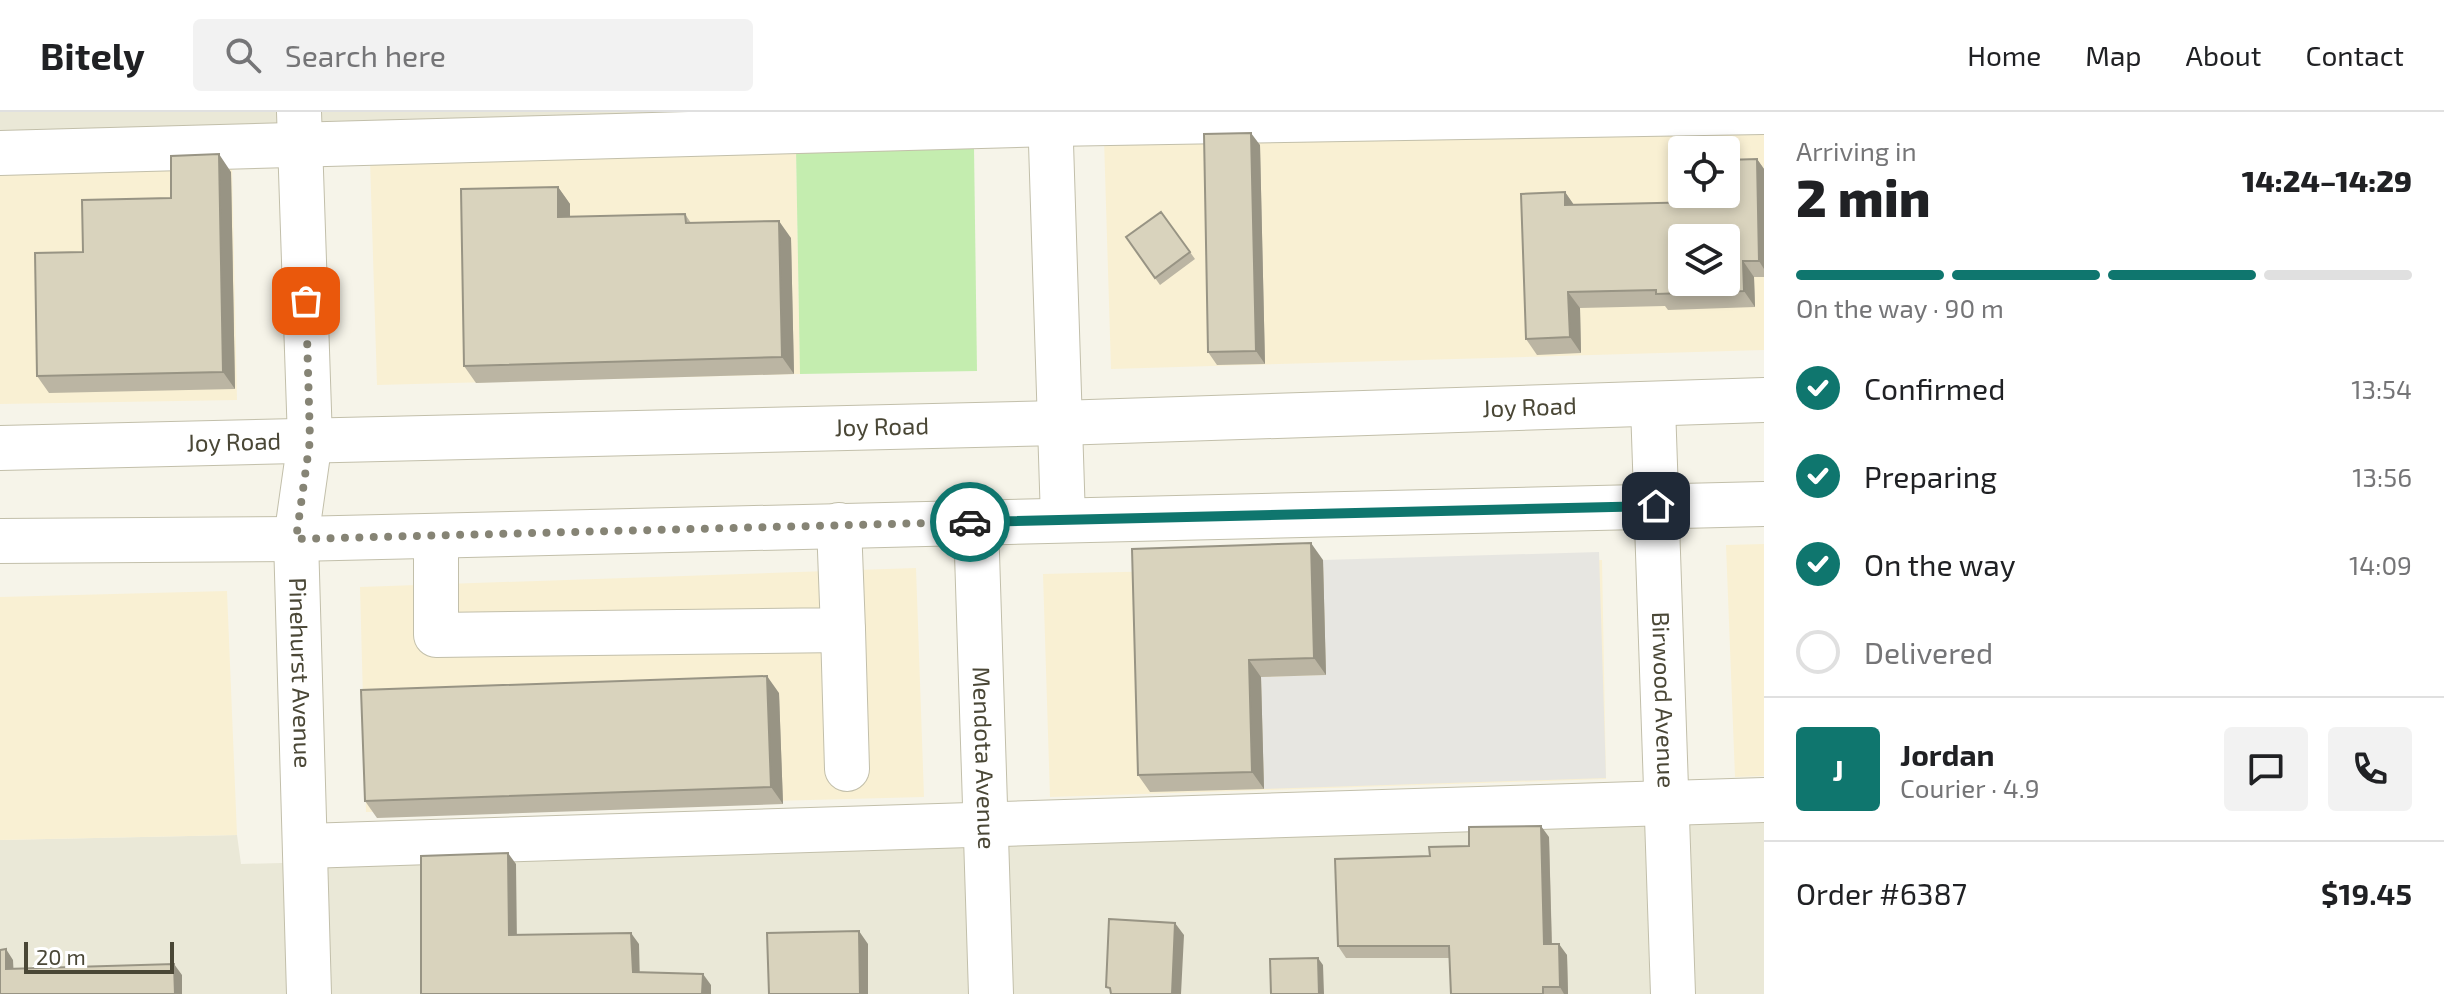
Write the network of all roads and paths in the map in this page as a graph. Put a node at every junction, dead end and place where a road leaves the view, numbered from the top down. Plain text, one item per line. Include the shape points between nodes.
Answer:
1 (1764, 112) edge
2 (1051, 118) edge
3 (300, 128) edge
4 (0, 153) edge
5 (1764, 400) edge
6 (1653, 406) junction
7 (1059, 423) junction
8 (310, 440) junction
9 (0, 448) edge
10 (1764, 504) edge
11 (1656, 506) junction
12 (1063, 519) junction
13 (976, 522) junction
14 (839, 525) junction
15 (436, 536) junction
16 (296, 539) junction
17 (0, 541) edge
18 (843, 630) junction
19 (847, 769) dead end
20 (1764, 800) edge
21 (1666, 802) junction
22 (985, 824) junction
23 (305, 846) junction
24 (309, 994) edge
25 (991, 994) edge
26 (1673, 994) edge

1 - 2 street
2 - 3 street
2 - 7 street
3 - 4 street
3 - 8 street, Pinehurst Avenue
5 - 6 street, Joy Road
6 - 7 street, Joy Road
6 - 11 street, Birwood Avenue
7 - 8 street, Joy Road
7 - 12 street
8 - 9 street, Joy Road
8 - 16 street, Pinehurst Avenue
10 - 11 street
11 - 12 street
11 - 21 street, Birwood Avenue
12 - 13 street
13 - 14 street
13 - 22 street, Mendota Avenue
14 - 15 street
14 - 18 street
15 - 16 street
15 - 18 street via 436,635
16 - 17 street
16 - 23 street, Pinehurst Avenue
18 - 19 street
20 - 21 street
21 - 22 street
21 - 26 street, Birwood Avenue
22 - 23 street
22 - 25 street, Mendota Avenue
23 - 24 street, Pinehurst Avenue

